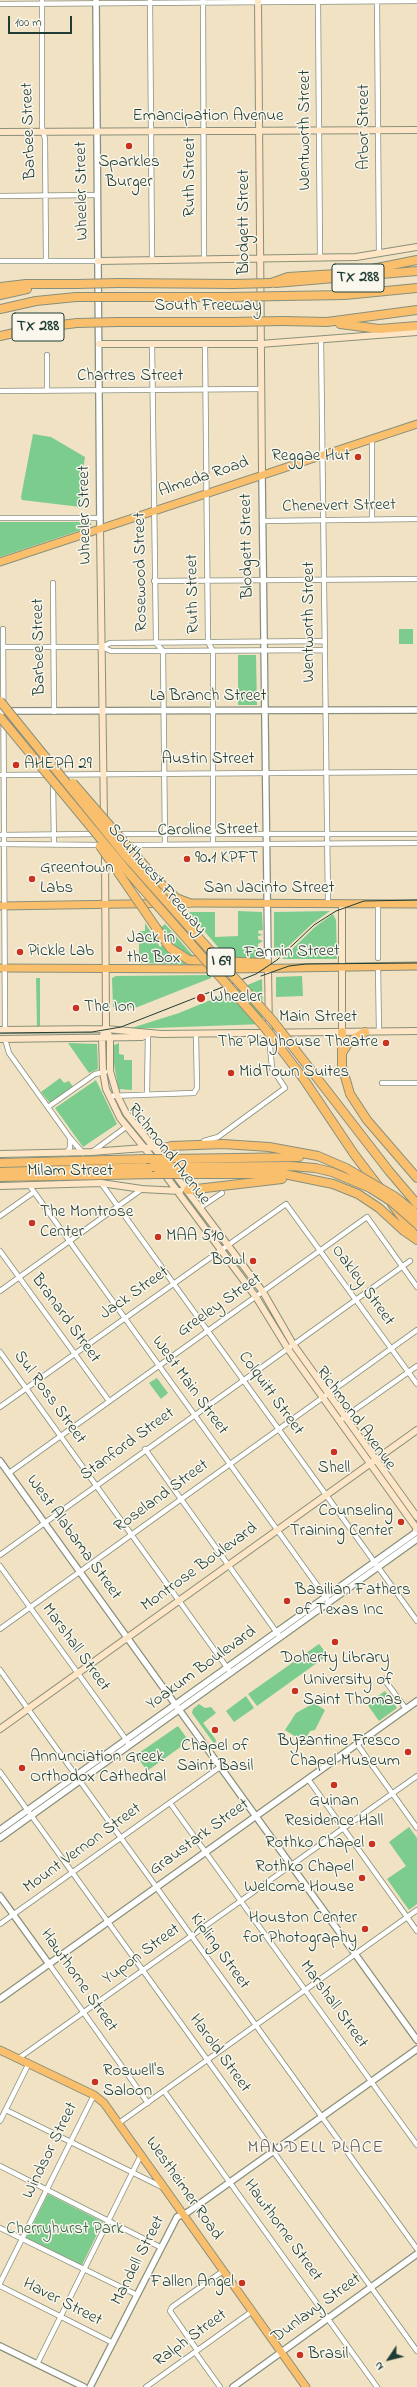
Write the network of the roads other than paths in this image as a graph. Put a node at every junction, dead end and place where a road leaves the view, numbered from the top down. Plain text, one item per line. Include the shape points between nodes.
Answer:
1 (150, 1) edge
2 (203, 1) edge
3 (258, 1) edge
4 (365, 1) edge
5 (417, 1) edge
6 (42, 2) edge
7 (96, 2) edge
8 (318, 2) junction
9 (378, 2) junction
10 (0, 4) edge
11 (320, 130) junction
12 (378, 130) junction
13 (417, 130) edge
14 (258, 131) junction
15 (0, 132) edge
16 (42, 132) junction
17 (96, 132) junction
18 (151, 132) junction
19 (204, 132) junction
20 (0, 196) edge
21 (45, 196) junction
22 (97, 196) junction
23 (417, 247) edge
24 (379, 253) junction
25 (204, 258) junction
26 (258, 258) junction
27 (320, 258) junction
28 (152, 259) junction
29 (417, 260) edge
30 (0, 261) edge
31 (46, 261) junction
32 (98, 261) junction
33 (417, 272) edge
34 (288, 280) junction
35 (64, 284) junction
36 (0, 287) edge
37 (417, 288) edge
38 (0, 295) edge
39 (0, 309) edge
40 (417, 310) edge
41 (327, 322) junction
42 (417, 326) edge
43 (417, 332) edge
44 (0, 336) edge
45 (321, 340) junction
46 (99, 344) junction
47 (152, 344) junction
48 (205, 344) junction
49 (260, 344) junction
50 (47, 355) dead end
51 (153, 389) junction
52 (205, 389) junction
53 (260, 389) junction
54 (0, 390) edge
55 (47, 390) junction
56 (99, 390) junction
57 (417, 424) edge
58 (372, 438) junction
59 (323, 455) junction
60 (262, 474) junction
61 (207, 494) junction
62 (154, 511) junction
63 (0, 518) edge
64 (100, 518) junction
65 (417, 519) edge
66 (324, 520) junction
67 (372, 520) junction
68 (262, 521) junction
69 (100, 529) junction
70 (0, 562) edge
71 (263, 580) junction
72 (324, 580) junction
73 (417, 580) edge
74 (154, 581) junction
75 (207, 581) junction
76 (53, 583) dead end
77 (3, 629) dead end
78 (324, 641) junction
79 (208, 642) junction
80 (264, 642) junction
81 (156, 643) junction
82 (53, 647) junction
83 (102, 647) junction
84 (3, 648) junction
85 (264, 650) junction
86 (324, 650) junction
87 (163, 651) junction
88 (212, 651) junction
89 (0, 701) edge
90 (212, 710) junction
91 (325, 710) junction
92 (417, 710) edge
93 (103, 711) junction
94 (164, 711) junction
95 (264, 711) junction
96 (54, 712) junction
97 (1, 713) edge
98 (20, 724) junction
99 (417, 772) edge
100 (103, 773) junction
101 (164, 773) junction
102 (264, 773) junction
103 (326, 773) junction
104 (53, 774) junction
105 (213, 774) junction
106 (2, 775) edge
107 (63, 793) junction
108 (104, 834) junction
109 (165, 834) junction
110 (213, 834) junction
111 (264, 834) junction
112 (327, 834) junction
113 (417, 834) edge
114 (2, 835) edge
115 (54, 835) junction
116 (327, 842) junction
117 (265, 843) junction
118 (417, 843) edge
119 (2, 844) edge
120 (213, 844) junction
121 (54, 845) junction
122 (105, 845) junction
123 (165, 845) junction
124 (189, 903) junction
125 (328, 903) junction
126 (266, 904) junction
127 (342, 904) junction
128 (417, 904) edge
129 (105, 905) junction
130 (378, 905) junction
131 (2, 906) edge
132 (378, 958) dead end
133 (268, 966) junction
134 (342, 966) junction
135 (378, 966) junction
136 (417, 966) edge
137 (3, 968) edge
138 (106, 968) junction
139 (106, 1029) junction
140 (3, 1030) edge
141 (417, 1031) edge
142 (269, 1032) junction
143 (342, 1032) junction
144 (365, 1032) junction
145 (379, 1032) junction
146 (148, 1034) junction
147 (196, 1034) junction
148 (102, 1038) junction
149 (110, 1038) junction
150 (3, 1039) edge
151 (341, 1054) junction
152 (110, 1071) junction
153 (103, 1072) junction
154 (382, 1083) dead end
155 (417, 1083) edge
156 (147, 1094) junction
157 (117, 1095) junction
158 (109, 1096) junction
159 (48, 1107) junction
160 (126, 1127) junction
161 (70, 1138) junction
162 (171, 1146) junction
163 (153, 1147) junction
164 (144, 1149) junction
165 (91, 1152) junction
166 (66, 1153) junction
167 (83, 1153) junction
168 (0, 1154) edge
169 (252, 1156) junction
170 (318, 1158) junction
171 (1, 1166) edge
172 (315, 1168) junction
173 (180, 1171) junction
174 (0, 1177) edge
175 (310, 1178) junction
176 (417, 1178) edge
177 (101, 1183) junction
178 (29, 1185) junction
179 (0, 1186) edge
180 (142, 1189) junction
181 (188, 1190) junction
182 (179, 1191) junction
183 (34, 1192) junction
184 (222, 1193) dead end
185 (286, 1204) joint
186 (417, 1204) edge
187 (118, 1206) junction
188 (201, 1207) junction
189 (417, 1214) edge
190 (0, 1216) edge
191 (417, 1224) edge
192 (417, 1239) edge
193 (70, 1241) junction
194 (228, 1244) junction
195 (221, 1249) junction
196 (321, 1250) junction
197 (0, 1251) edge
198 (410, 1261) dead end
199 (402, 1266) junction
200 (19, 1278) junction
201 (174, 1282) junction
202 (417, 1287) edge
203 (0, 1291) edge
204 (263, 1292) junction
205 (256, 1297) junction
206 (356, 1299) junction
207 (124, 1317) junction
208 (208, 1330) junction
209 (417, 1330) edge
210 (294, 1344) junction
211 (391, 1348) junction
212 (288, 1349) junction
213 (0, 1352) edge
214 (74, 1353) junction
215 (159, 1365) junction
216 (417, 1366) edge
217 (409, 1372) junction
218 (243, 1379) junction
219 (417, 1384) edge
220 (26, 1388) junction
221 (328, 1393) junction
222 (322, 1398) junction
223 (109, 1401) junction
224 (0, 1407) edge
225 (194, 1414) junction
226 (345, 1416) junction
227 (339, 1421) junction
228 (279, 1429) junction
229 (417, 1430) edge
230 (61, 1437) junction
231 (145, 1450) junction
232 (376, 1459) junction
233 (0, 1461) edge
234 (229, 1464) junction
235 (370, 1464) junction
236 (9, 1473) junction
237 (96, 1485) junction
238 (327, 1495) junction
239 (180, 1499) junction
240 (417, 1517) edge
241 (44, 1522) junction
242 (417, 1529) edge
243 (278, 1530) junction
244 (132, 1534) junction
245 (417, 1540) edge
246 (0, 1555) edge
247 (374, 1561) junction
248 (0, 1566) edge
249 (228, 1566) junction
250 (378, 1567) junction
251 (80, 1572) junction
252 (326, 1597) junction
253 (179, 1601) junction
254 (329, 1602) junction
255 (30, 1607) junction
256 (417, 1621) edge
257 (0, 1629) edge
258 (278, 1635) junction
259 (128, 1638) junction
260 (0, 1670) edge
261 (229, 1670) junction
262 (78, 1673) junction
263 (384, 1679) dead end
264 (417, 1701) edge
265 (176, 1704) junction
266 (28, 1709) junction
267 (406, 1709) junction
268 (180, 1710) junction
269 (0, 1729) edge
270 (128, 1743) junction
271 (357, 1744) junction
272 (220, 1767) junction
273 (0, 1772) edge
274 (76, 1775) junction
275 (417, 1776) edge
276 (308, 1779) junction
277 (80, 1781) junction
278 (392, 1793) junction
279 (170, 1803) junction
280 (29, 1813) junction
281 (256, 1816) junction
282 (342, 1827) junction
283 (417, 1828) edge
284 (0, 1830) edge
285 (0, 1838) edge
286 (121, 1838) junction
287 (206, 1852) junction
288 (291, 1865) junction
289 (73, 1872) junction
290 (156, 1887) junction
291 (0, 1896) edge
292 (241, 1900) junction
293 (417, 1910) edge
294 (14, 1915) junction
295 (407, 1918) junction
296 (108, 1922) junction
297 (0, 1924) edge
298 (417, 1931) edge
299 (192, 1936) junction
300 (355, 1954) junction
301 (49, 1964) junction
302 (143, 1971) junction
303 (306, 1990) junction
304 (0, 1999) edge
305 (84, 2013) junction
306 (256, 2025) junction
307 (417, 2040) edge
308 (417, 2049) edge
309 (0, 2050) edge
310 (19, 2058) junction
311 (207, 2060) junction
312 (29, 2064) junction
313 (371, 2081) junction
314 (164, 2091) junction
315 (94, 2095) junction
316 (148, 2103) junction
317 (6, 2110) junction
318 (322, 2116) junction
319 (0, 2121) edge
320 (119, 2123) junction
321 (70, 2142) junction
322 (417, 2145) edge
323 (273, 2151) junction
324 (141, 2155) junction
325 (0, 2166) edge
326 (132, 2173) junction
327 (230, 2182) junction
328 (166, 2189) junction
329 (46, 2190) junction
330 (183, 2214) junction
331 (109, 2221) junction
332 (0, 2228) edge
333 (22, 2238) junction
334 (160, 2247) junction
335 (417, 2249) edge
336 (417, 2254) edge
337 (84, 2269) junction
338 (223, 2271) junction
339 (0, 2283) edge
340 (0, 2286) edge
341 (371, 2287) junction
342 (137, 2295) junction
343 (251, 2312) junction
344 (61, 2317) junction
345 (328, 2318) junction
346 (113, 2343) junction
347 (0, 2346) edge
348 (196, 2351) junction
349 (417, 2351) edge
350 (281, 2352) junction
351 (37, 2364) junction
352 (84, 2387) edge
353 (90, 2387) edge
354 (146, 2387) edge
355 (220, 2387) edge
356 (233, 2387) edge
357 (306, 2387) edge
358 (377, 2387) edge

1 - 2 street
1 - 7 street
1 - 18 street
2 - 3 street
2 - 19 street, Ruth Street
3 - 8 street
3 - 14 main road, Blodgett Street
4 - 8 street
4 - 9 street
5 - 9 street
6 - 7 street
6 - 10 street
6 - 16 street, Barbee Street
7 - 17 street, Wheeler Street
8 - 11 street, Wentworth Street
9 - 12 street, Arbor Street
11 - 12 main road, Emancipation Avenue
11 - 14 main road, Emancipation Avenue
11 - 27 street, Wentworth Street
12 - 13 main road, Emancipation Avenue
12 - 24 street, Arbor Street
14 - 19 main road, Emancipation Avenue
14 - 26 main road, Blodgett Street
15 - 16 main road, Emancipation Avenue
16 - 17 main road, Emancipation Avenue
16 - 21 street, Barbee Street via 45,139
17 - 18 main road, Emancipation Avenue
17 - 22 street, Wheeler Street
18 - 19 main road, Emancipation Avenue
18 - 28 street
19 - 25 street, Ruth Street
20 - 21 street
21 - 22 street
21 - 31 street, Barbee Street
22 - 32 street, Wheeler Street
23 - 24 main road
24 - 27 main road via 356,257
25 - 26 main road
25 - 28 main road
26 - 27 main road
26 - 49 main road, Blodgett Street
28 - 32 main road
29 - 34 highway via 352,273
30 - 31 street
31 - 32 street
32 - 46 street, Wheeler Street
33 - 34 highway, South Freeway / TX 288
34 - 35 highway, South Freeway / TX 288, bridge via 271,284
35 - 36 highway
35 - 38 highway
37 - 39 highway, bridge via 345,295 76,297 36,301
40 - 41 highway, South Freeway / TX 288
41 - 42 highway via 378,329
41 - 44 highway, South Freeway / TX 288, bridge via 77,323
43 - 45 main road
45 - 49 main road
45 - 59 street, Wentworth Street
46 - 47 main road
46 - 56 street, Wheeler Street
47 - 48 main road
47 - 51 street, Rosewood Street
48 - 49 main road
48 - 52 street, Ruth Street
49 - 53 main road, Blodgett Street
50 - 55 street
51 - 52 street, Chartres Street
51 - 56 street, Chartres Street
51 - 62 street, Rosewood Street
52 - 53 street, Chartres Street
52 - 61 street, Ruth Street
53 - 60 main road, Blodgett Street
54 - 55 street, Chartres Street
55 - 56 street, Chartres Street
56 - 64 street, Wheeler Street
57 - 58 main road, Almeda Road
58 - 59 main road, Almeda Road
58 - 67 street
59 - 60 main road, Almeda Road
59 - 66 street, Wentworth Street
60 - 61 main road, Almeda Road
60 - 68 street, Blodgett Street
61 - 62 main road, Almeda Road
61 - 75 street, Ruth Street
62 - 69 main road, Almeda Road
62 - 74 street, Rosewood Street
63 - 64 street
64 - 69 street, Wheeler Street
65 - 67 street, Chenevert Street
66 - 67 street, Chenevert Street
66 - 68 street, Chenevert Street
66 - 72 street, Wentworth Street
68 - 71 street, Blodgett Street
69 - 70 main road, Almeda Road
69 - 83 main road, Wheeler Street
71 - 72 street
71 - 75 street
71 - 80 street, Blodgett Street
72 - 73 street
72 - 78 street, Wentworth Street
74 - 75 street
74 - 81 street, Rosewood Street
75 - 79 street, Ruth Street
76 - 82 street, Barbee Street
77 - 84 street
78 - 80 street
78 - 86 street, Wentworth Street
79 - 80 street
79 - 81 street
79 - 88 street, Ruth Street
80 - 85 street, Blodgett Street
81 - 83 street via 110,643
81 - 87 street, Rosewood Street
82 - 83 street
82 - 84 street
82 - 96 street, Barbee Street
83 - 87 street via 111,651
83 - 93 main road, Wheeler Street
84 - 97 street
85 - 86 street
85 - 88 street
85 - 95 street, Blodgett Street
86 - 91 street, Wentworth Street
87 - 88 street
87 - 94 street, Rosewood Street
88 - 90 street, Ruth Street
89 - 98 highway, Southwest Freeway / I 69, bridge
90 - 94 street, La Branch Street
90 - 95 street, La Branch Street
90 - 105 street, Ruth Street
91 - 92 street, La Branch Street
91 - 95 street, La Branch Street
91 - 103 street, Wentworth Street
93 - 94 street, La Branch Street
93 - 96 street, La Branch Street
93 - 100 main road, Wheeler Street
94 - 101 street, Rosewood Street
95 - 102 street, Blodgett Street
96 - 97 street, La Branch Street
97 - 106 street
97 - 107 highway, Southwest Freeway / I 69, bridge
98 - 124 highway, bridge via 157,880 176,898
98 - 186 highway, Southwest Freeway / I 69, bridge via 124,854 273,1021 389,1172
99 - 103 street, Austin Street
100 - 101 street, Austin Street
100 - 104 street, Austin Street
100 - 108 main road, Wheeler Street
101 - 105 street, Austin Street
101 - 109 street, Rosewood Street
102 - 103 street, Austin Street
102 - 105 street, Austin Street
102 - 111 street, Blodgett Street
103 - 112 street, Wentworth Street
104 - 106 street, Austin Street
104 - 115 street
105 - 110 street, Ruth Street
106 - 114 street
107 - 133 highway, bridge via 170,948 189,960
107 - 192 highway, Southwest Freeway / I 69, bridge via 128,872 255,1016 303,1078 354,1154
108 - 109 street, Caroline Street
108 - 115 street, Caroline Street
108 - 122 main road, Wheeler Street
109 - 110 street, Caroline Street
109 - 123 street, Rosewood Street
110 - 111 street, Caroline Street
110 - 120 street, Ruth Street
111 - 112 street, Caroline Street
111 - 117 street, Blodgett Street
112 - 113 street, Caroline Street
112 - 116 street, Wentworth Street
114 - 115 street, Caroline Street
114 - 119 street
115 - 121 street
116 - 117 street, Caroline Street
116 - 118 street, Caroline Street
116 - 125 street, Wentworth Street
117 - 120 street, Caroline Street
117 - 126 street, Blodgett Street
119 - 121 street, Caroline Street
119 - 131 street
120 - 123 street, Caroline Street
121 - 122 street, Caroline Street
122 - 123 street, Caroline Street
122 - 129 main road, Wheeler Street
124 - 126 main road, San Jacinto Street
124 - 129 main road, San Jacinto Street
125 - 126 main road, San Jacinto Street
125 - 127 main road, San Jacinto Street
126 - 133 street, Blodgett Street
127 - 130 main road, San Jacinto Street
127 - 134 main road
128 - 130 main road, San Jacinto Street
129 - 131 main road, San Jacinto Street
129 - 138 main road, Wheeler Street
130 - 132 street
131 - 137 street
133 - 134 main road, Fannin Street
133 - 138 main road, Fannin Street
133 - 142 main road, Blodgett Street
134 - 135 main road, Fannin Street
134 - 143 main road
135 - 136 main road, Fannin Street
135 - 145 street
137 - 138 main road, Fannin Street
137 - 140 street
138 - 139 main road, Wheeler Street
139 - 140 main road, Main Street
139 - 146 main road, Main Street
139 - 148 main road, Richmond Avenue
139 - 149 main road, Richmond Avenue
141 - 145 main road, Main Street
142 - 143 main road, Main Street
142 - 147 main road, Main Street
142 - 162 street, Blodgett Street via 272,1068 285,1088 218,1138 182,1142
143 - 144 main road, Main Street
143 - 151 highway
144 - 145 main road, Main Street
144 - 151 highway via 349,1042
146 - 147 main road, Main Street
146 - 149 main road, Main Street via 142,1037
146 - 156 street
147 - 156 street via 197,1088 194,1094
148 - 149 main road, Main Street
148 - 150 main road, Main Street
148 - 153 main road, Richmond Avenue
149 - 152 main road, Richmond Avenue
150 - 159 street via 9,1053
151 - 176 highway via 345,1078 358,1108
152 - 153 street
152 - 157 main road, Richmond Avenue
153 - 158 main road, Richmond Avenue
153 - 159 street via 95,1074
154 - 155 street
156 - 157 street
157 - 158 street
157 - 163 main road, Richmond Avenue via 126,1114
158 - 160 main road, Richmond Avenue
159 - 161 street
160 - 164 main road, Richmond Avenue
160 - 165 street
161 - 166 street via 70,1148
161 - 167 street
162 - 163 main road
162 - 170 highway via 243,1145
163 - 164 main road
163 - 181 main road, Richmond Avenue
164 - 165 main road
164 - 182 main road, Richmond Avenue
165 - 167 main road
166 - 167 main road
166 - 168 main road
169 - 170 highway
169 - 171 highway, bridge
169 - 172 highway
170 - 189 highway, bridge via 346,1168 394,1196
171 - 173 highway, bridge via 60,1170 152,1167
172 - 173 highway via 291,1166
172 - 191 highway, bridge via 332,1172 370,1188 392,1202
173 - 174 highway, bridge via 158,1174
173 - 175 highway via 284,1174
175 - 181 highway via 278,1179 200,1191
175 - 192 highway via 358,1194
177 - 178 main road, Milam Street
177 - 180 main road, Milam Street
177 - 187 street, Colquitt Street
178 - 179 main road, Milam Street
178 - 183 street, West Main Street
180 - 182 main road, Milam Street
180 - 187 street
181 - 182 main road, Milam Street
181 - 188 main road, Richmond Avenue
182 - 195 main road, Richmond Avenue
183 - 190 street
183 - 193 street, West Main Street
184 - 188 street
185 - 194 street, Jack Street
185 - 196 street, Oakley Street
187 - 193 street
187 - 201 street, Colquitt Street
188 - 194 main road, Richmond Avenue
193 - 200 street
193 - 207 street, West Main Street
194 - 195 street, Jack Street
194 - 204 main road, Richmond Avenue
195 - 201 street, Jack Street
195 - 205 main road, Richmond Avenue
196 - 199 street, Greeley Street via 367,1217
196 - 204 street, Greeley Street
196 - 206 street, Oakley Street
197 - 200 street, Branard Street
198 - 199 street, Stanford Street
199 - 202 street
199 - 206 street, Stanford Street
200 - 203 street
200 - 214 street, Branard Street
201 - 207 street, Jack Street
201 - 208 street, Colquitt Street
204 - 205 street, Greeley Street
204 - 210 main road, Richmond Avenue
205 - 208 street, Greeley Street
205 - 212 main road, Richmond Avenue
206 - 210 street, Stanford Street
206 - 211 street, Oakley Street
207 - 214 street, Jack Street
207 - 215 street, West Main Street
208 - 215 street, Greeley Street
208 - 218 street, Colquitt Street
209 - 211 street, Roseland Street
210 - 212 street, Stanford Street
210 - 221 main road, Richmond Avenue
211 - 217 street, Oakley Street
211 - 221 street, Roseland Street
212 - 218 street, Stanford Street
212 - 222 main road, Richmond Avenue
213 - 220 street, Sul Ross Street
214 - 220 street, Jack Street
214 - 223 street, Branard Street
215 - 223 street, Greeley Street
215 - 225 street, West Main Street
216 - 217 street
217 - 219 street, Oakley Street
217 - 226 street
218 - 225 street, Stanford Street
218 - 228 street, Colquitt Street
220 - 224 street, Jack Street
220 - 230 street, Sul Ross Street
221 - 222 street, Roseland Street
221 - 226 main road, Richmond Avenue
222 - 227 main road, Richmond Avenue
222 - 228 street, Roseland Street
223 - 230 street, Greeley Street
225 - 231 street, Stanford Street
225 - 234 street, West Main Street
226 - 227 street
226 - 232 main road, Richmond Avenue
227 - 235 main road, Richmond Avenue
228 - 234 street, Roseland Street
228 - 238 street, Colquitt Street
229 - 232 main road, Montrose Boulevard
230 - 236 street, Greeley Street
230 - 237 street, Sul Ross Street
231 - 237 street, Stanford Street
231 - 239 street
232 - 235 main road, Montrose Boulevard
232 - 240 main road, Richmond Avenue
233 - 236 street, West Alabama Street
234 - 239 street, Roseland Street
234 - 243 street, West Main Street
235 - 238 main road, Montrose Boulevard
235 - 242 main road, Richmond Avenue
236 - 241 street, West Alabama Street
237 - 241 street, Stanford Street
237 - 244 street, Sul Ross Street
238 - 243 main road, Montrose Boulevard
238 - 247 street, Colquitt Street
239 - 244 street, Roseland Street
239 - 249 street
241 - 246 street, Stanford Street
241 - 251 street, West Alabama Street
242 - 247 street, Yoakum Boulevard via 415,1533
243 - 249 main road, Montrose Boulevard
243 - 252 street, West Main Street
244 - 251 street, Roseland Street
244 - 253 street, Sul Ross Street
245 - 250 street, Yoakum Boulevard
247 - 250 street, Colquitt Street
247 - 252 street, Yoakum Boulevard
248 - 255 street, Marshall Street
249 - 253 main road, Montrose Boulevard
249 - 258 street
250 - 254 street, Yoakum Boulevard
250 - 256 street, Colquitt Street
251 - 255 street, Roseland Street
251 - 259 street, West Alabama Street
252 - 254 street, West Main Street
252 - 258 street, Yoakum Boulevard
253 - 259 main road, Montrose Boulevard
253 - 261 street, Sul Ross Street
254 - 258 street, Yoakum Boulevard
255 - 257 street, Roseland Street
255 - 262 street, Marshall Street
258 - 261 street, Yoakum Boulevard
259 - 262 main road, Montrose Boulevard
259 - 265 street, West Alabama Street
260 - 266 street, Kipling Street
261 - 265 street, Yoakum Boulevard
261 - 268 street, Yoakum Boulevard
262 - 266 main road, Montrose Boulevard
262 - 270 street, Marshall Street
263 - 267 street
264 - 267 street, Graustark Street
265 - 268 street, West Alabama Street
265 - 270 street, Yoakum Boulevard
266 - 269 main road, Montrose Boulevard
266 - 274 street, Kipling Street
267 - 271 street, Graustark Street
268 - 270 street, Yoakum Boulevard
268 - 272 street, West Alabama Street
270 - 274 street, Yoakum Boulevard
270 - 277 street, Yoakum Boulevard
271 - 276 street, Graustark Street
271 - 278 street
272 - 279 street, Mount Vernon Street
272 - 281 street, West Alabama Street
273 - 280 street, Harold Street
274 - 277 street, Kipling Street
274 - 280 street, Yoakum Boulevard
275 - 278 street, Yupon Street
276 - 281 street, Graustark Street
276 - 282 street
277 - 280 street, Yoakum Boulevard
277 - 286 street, Kipling Street
278 - 282 street, Yupon Street
278 - 283 street
279 - 286 street, Mount Vernon Street
279 - 287 street, Marshall Street
280 - 284 street, Yoakum Boulevard
280 - 285 street, Yoakum Boulevard
280 - 289 street, Harold Street
281 - 287 street, Graustark Street
281 - 288 street, West Alabama Street
282 - 288 street, Yupon Street
282 - 295 street
286 - 289 street, Mount Vernon Street
286 - 290 street, Kipling Street
287 - 290 street, Graustark Street
287 - 292 street, Marshall Street
288 - 292 street, Yupon Street
288 - 300 street, West Alabama Street
289 - 294 street, Mount Vernon Street
289 - 296 street, Harold Street
290 - 296 street, Graustark Street
290 - 299 street, Kipling Street
291 - 294 street, Hawthorne Street
292 - 299 street, Yupon Street
292 - 303 street, Marshall Street
293 - 295 street
294 - 297 street, Mount Vernon Street
294 - 301 street, Hawthorne Street
295 - 298 street
295 - 300 street
296 - 301 street, Graustark Street
296 - 302 street, Harold Street
299 - 302 street, Yupon Street
299 - 306 street, Kipling Street
300 - 303 street
300 - 307 street, West Alabama Street
301 - 304 street, Graustark Street
301 - 305 street, Hawthorne Street
302 - 305 street, Yupon Street
302 - 311 street, Harold Street
303 - 306 street
303 - 313 street, Marshall Street
305 - 310 street, Yupon Street
305 - 316 street, Hawthorne Street
306 - 311 street
306 - 318 street, Kipling Street
308 - 313 street, Mandell Street
309 - 310 main road, Westheimer Road
310 - 312 main road, Westheimer Road
311 - 314 street
311 - 323 street, Harold Street
312 - 315 main road, Westheimer Road
312 - 317 street
313 - 318 street, Mandell Street
313 - 322 street, Marshall Street
314 - 316 street
314 - 327 street, Hawthorne Street
315 - 320 main road, Westheimer Road via 104,2103
315 - 321 street, Windsor Street
316 - 320 street
317 - 319 street
317 - 321 street
318 - 323 street, Mandell Street
318 - 335 street, Kipling Street
320 - 324 main road, Westheimer Road
321 - 326 street
321 - 329 street, Windsor Street
323 - 327 street, Mandell Street
323 - 341 street, Harold Street
324 - 326 street
324 - 328 main road, Westheimer Road
325 - 329 street
326 - 328 street
326 - 331 street
327 - 330 street, Mandell Street
327 - 345 street, Hawthorne Street
328 - 330 main road, Westheimer Road
329 - 331 street
329 - 333 street, Windsor Street
330 - 334 street, Mandell Street via 177,2217
330 - 338 main road, Westheimer Road
331 - 334 street
331 - 337 street
332 - 333 street
333 - 337 street
333 - 339 street, Windsor Street
334 - 342 street, Mandell Street
336 - 341 street, Dunlavy Street
337 - 342 street
337 - 344 street
338 - 343 main road, Westheimer Road
338 - 348 street via 172,2308 171,2313
340 - 344 street, Haver Street
341 - 345 street, Dunlavy Street
341 - 349 street, Harold Street
342 - 346 street, Mandell Street
343 - 348 street, Ralph Street
343 - 350 main road, Westheimer Road
344 - 346 street, Haver Street
344 - 351 street
345 - 350 street, Dunlavy Street
345 - 358 street, Hawthorne Street
346 - 353 street, Mandell Street
347 - 351 street
348 - 354 street, Ralph Street
348 - 355 street
350 - 356 street, Dunlavy Street
350 - 357 main road, Westheimer Road
351 - 352 street

